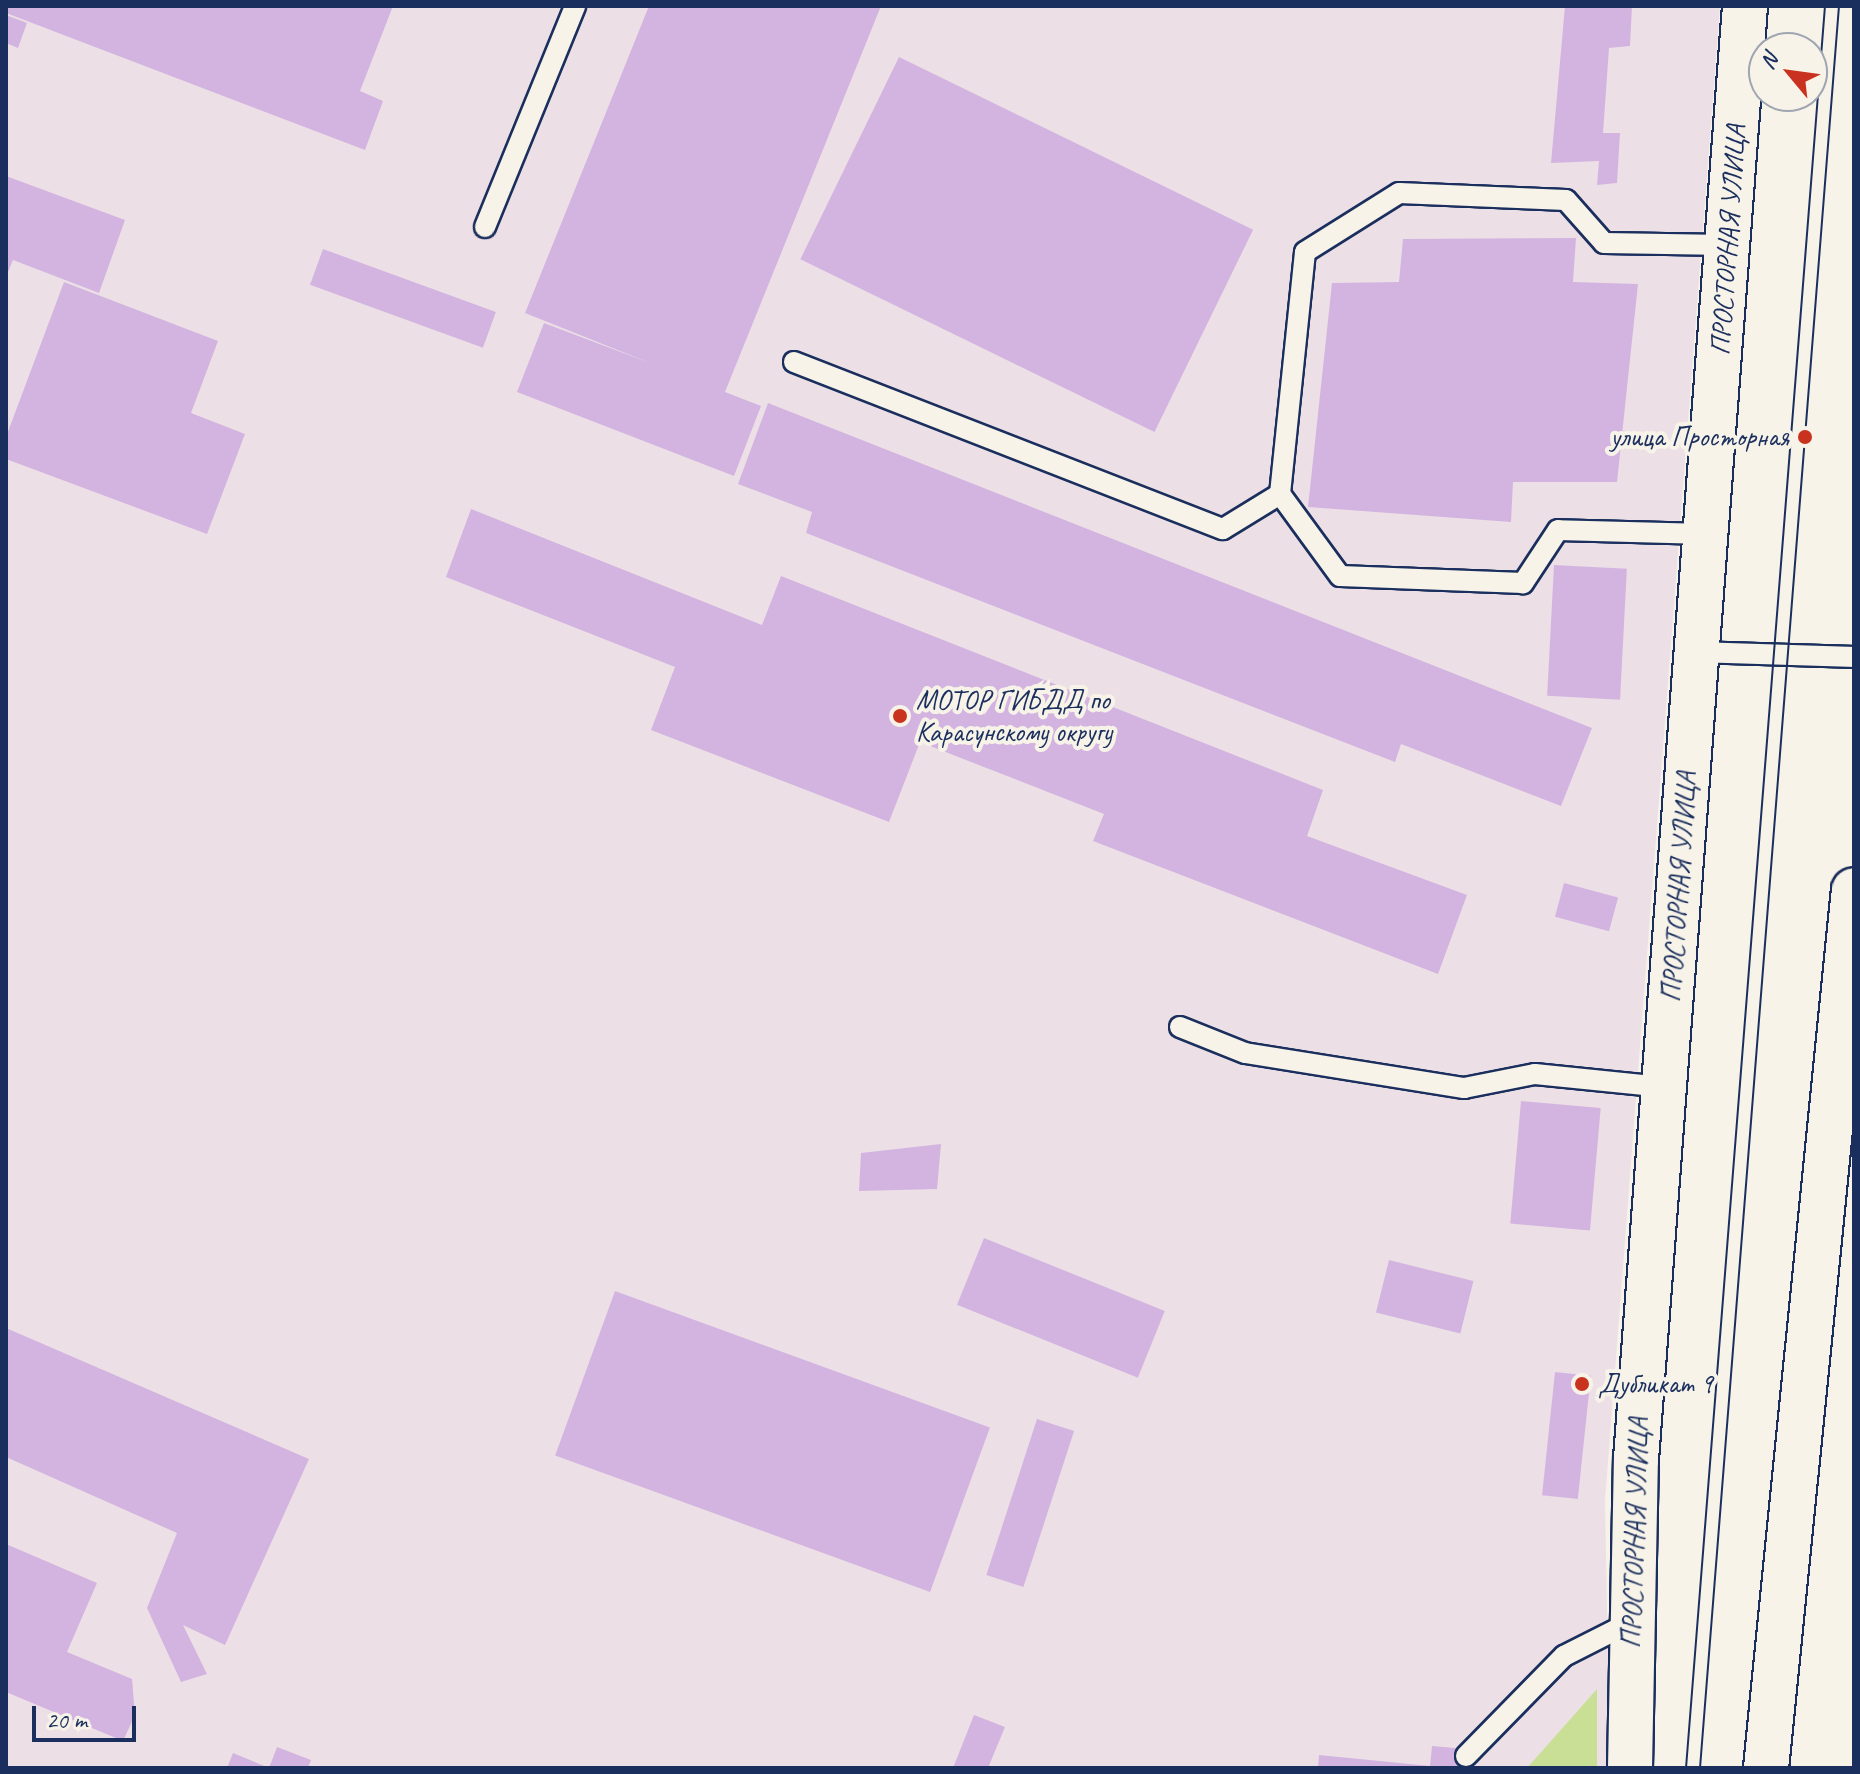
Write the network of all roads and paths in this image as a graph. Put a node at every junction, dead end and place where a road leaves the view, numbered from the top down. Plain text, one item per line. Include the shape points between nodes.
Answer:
1 (575, 6) edge
2 (1745, 6) edge
3 (485, 227) dead end
4 (1727, 245) junction
5 (794, 362) dead end
6 (1280, 494) junction
7 (1706, 534) junction
8 (1697, 652) junction
9 (1854, 657) edge
10 (1854, 890) edge
11 (1180, 1027) dead end
12 (1664, 1087) junction
13 (1631, 1622) junction
14 (1466, 1756) dead end
15 (1630, 1768) edge
16 (1766, 1768) edge

1 - 3 lane
2 - 4 street, ПРОСТОРНАЯ УЛИЦА
4 - 6 lane via 1604,243 1566,200 1399,193 1305,252
4 - 7 street, ПРОСТОРНАЯ УЛИЦА
5 - 6 lane via 1223,529
6 - 7 lane via 1340,576 1523,583 1558,530
7 - 8 street, ПРОСТОРНАЯ УЛИЦА
8 - 9 lane
8 - 12 street, ПРОСТОРНАЯ УЛИЦА
10 - 16 street
11 - 12 lane via 1245,1053 1464,1088 1535,1074
12 - 13 street, ПРОСТОРНАЯ УЛИЦА via 1636,1459
13 - 14 lane via 1564,1656
13 - 15 street, ПРОСТОРНАЯ УЛИЦА

